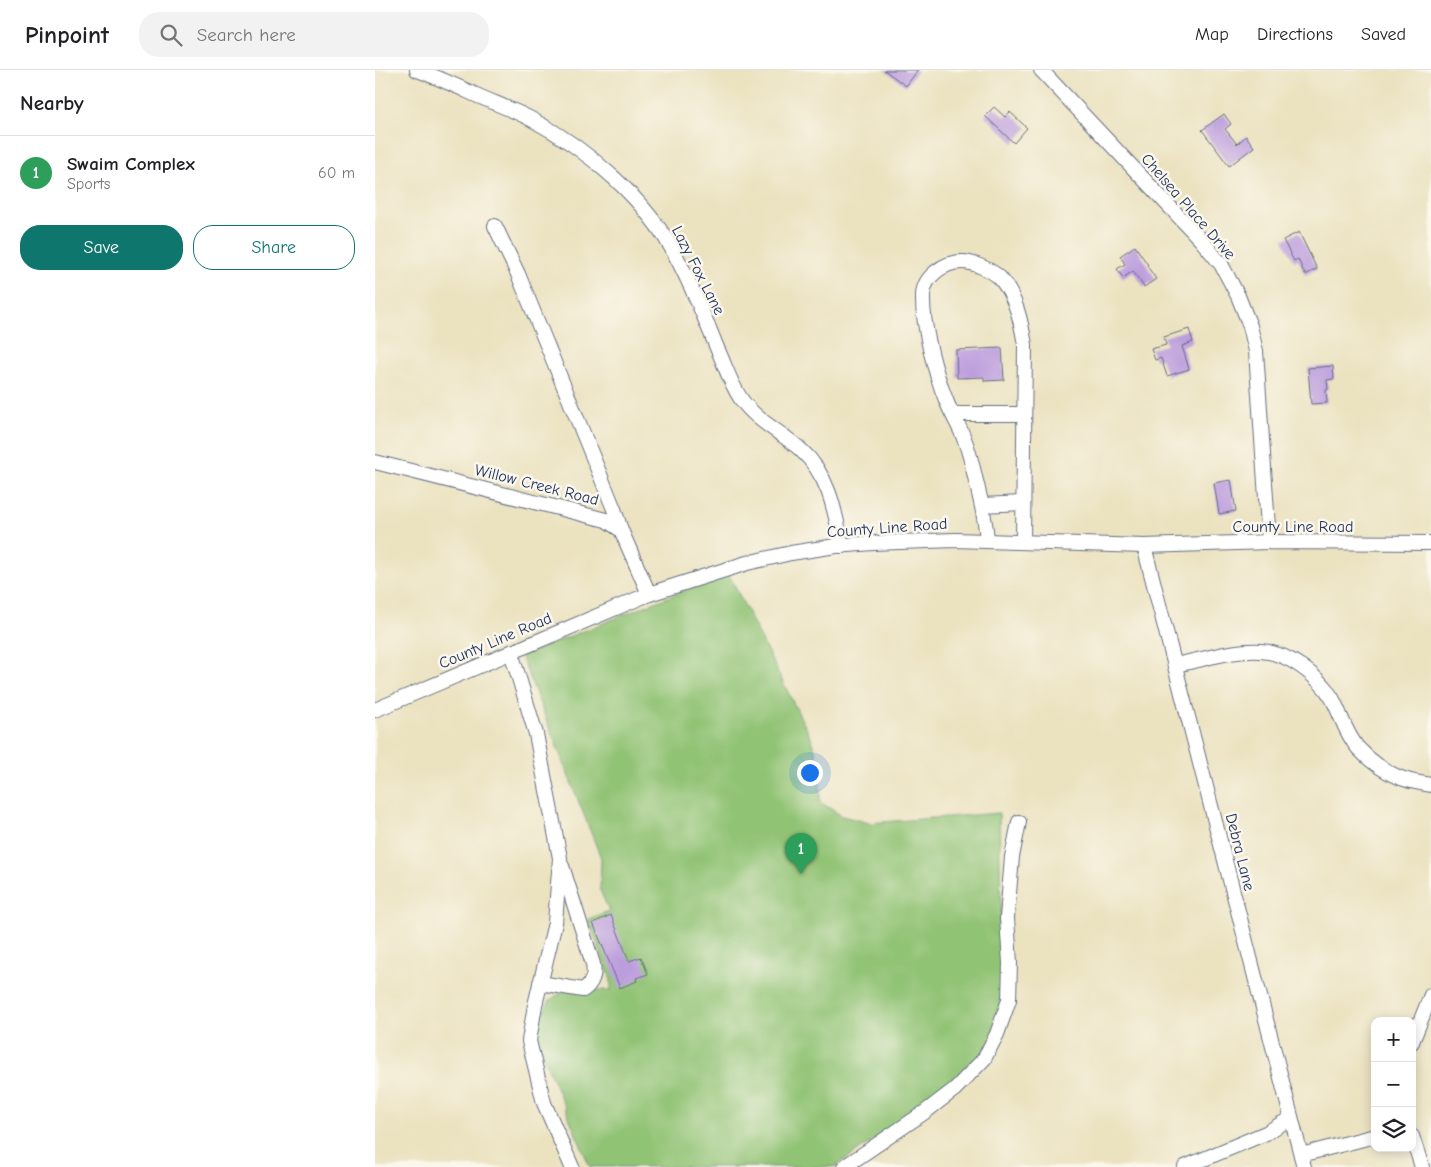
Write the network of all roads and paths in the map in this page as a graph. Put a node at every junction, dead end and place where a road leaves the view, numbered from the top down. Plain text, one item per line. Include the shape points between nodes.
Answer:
1 (417, 70) edge
2 (1041, 70) edge
3 (495, 226) dead end
4 (954, 414) junction
5 (1024, 414) junction
6 (375, 462) edge
7 (1023, 503) junction
8 (982, 505) junction
9 (621, 530) junction
10 (987, 541) junction
11 (1023, 542) junction
12 (1269, 542) junction
13 (1431, 543) edge
14 (842, 546) junction
15 (1144, 546) junction
16 (649, 594) junction
17 (511, 652) junction
18 (1175, 665) junction
19 (375, 710) edge
20 (1431, 785) edge
21 (1019, 822) dead end
22 (560, 858) junction
23 (541, 982) junction
24 (1431, 995) edge
25 (1416, 1032) edge
26 (1291, 1118) junction
27 (1371, 1137) edge
28 (1416, 1148) edge
29 (1302, 1161) edge
30 (571, 1167) edge
31 (844, 1167) edge
32 (1185, 1167) edge
33 (1422, 1167) edge

1 - 14 street, Lazy Fox Lane via 531,119 584,152 628,190 677,257 742,401 816,466 829,489
2 - 12 street, Chelsea Place Drive via 1201,240 1221,264 1238,296 1256,351
3 - 9 street via 518,274
4 - 5 street
4 - 5 street via 933,359 923,293 929,278 943,266 963,262 984,267 999,278 1013,298 1025,345
4 - 8 street via 966,443
5 - 7 street
6 - 9 street, Willow Creek Road via 591,515
7 - 8 street
7 - 11 street
8 - 10 street
9 - 16 street
10 - 11 street, County Line Road
10 - 14 street, County Line Road
11 - 15 street, County Line Road
12 - 13 street, County Line Road
12 - 15 street, County Line Road
14 - 16 street, County Line Road via 747,563
15 - 18 street, Debra Lane
16 - 17 street, County Line Road
17 - 19 street, County Line Road
17 - 22 street via 536,734
18 - 20 street via 1243,651 1263,651 1287,658 1322,683 1347,732 1373,761 1402,779
18 - 26 street, Debra Lane
21 - 31 street via 1007,918 1009,1000 997,1034 984,1059 955,1089
22 - 23 street via 555,923
22 - 23 street via 595,971 593,980 583,990
23 - 30 street via 529,1041 544,1103
24 - 25 street
26 - 29 street, Debra Lane
26 - 32 street via 1266,1133
27 - 29 street
28 - 33 street

